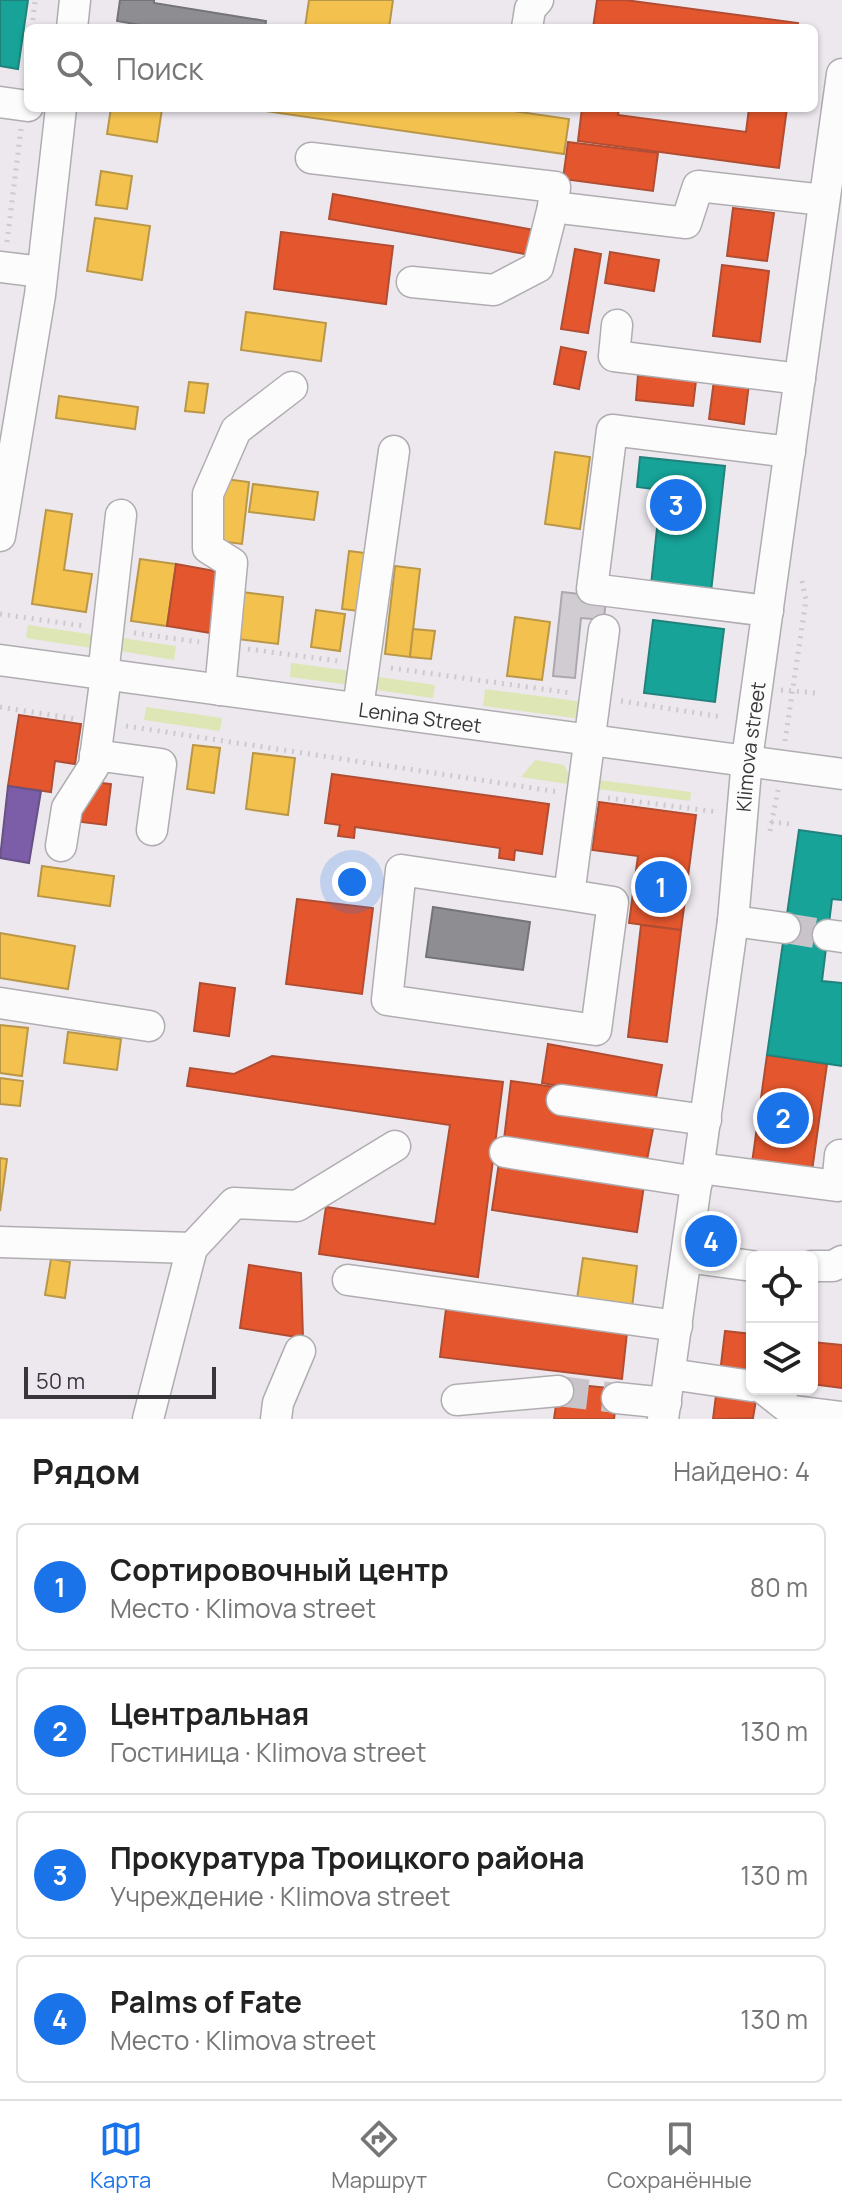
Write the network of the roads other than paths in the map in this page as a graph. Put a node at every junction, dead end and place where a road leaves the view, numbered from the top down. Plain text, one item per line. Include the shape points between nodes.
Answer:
1 (75, 0) edge
2 (538, 0) edge
3 (72, 24) edge
4 (528, 24) edge
5 (831, 91) edge
6 (37, 112) edge
7 (311, 158) dead end
8 (824, 200) junction
9 (553, 207) junction
10 (2, 267) edge
11 (42, 272) junction
12 (412, 282) dead end
13 (617, 325) dead end
14 (800, 379) junction
15 (292, 387) dead end
16 (394, 451) dead end
17 (790, 452) junction
18 (121, 515) dead end
19 (0, 536) edge
20 (768, 611) junction
21 (604, 630) dead end
22 (0, 660) edge
23 (104, 675) junction
24 (220, 690) junction
25 (358, 708) junction
26 (590, 740) junction
27 (95, 755) junction
28 (747, 759) junction
29 (842, 774) edge
30 (152, 830) dead end
31 (61, 846) dead end
32 (569, 895) junction
33 (733, 921) junction
34 (785, 928) tunnel mouth
35 (0, 1003) edge
36 (149, 1026) dead end
37 (562, 1100) dead end
38 (706, 1120) junction
39 (395, 1146) dead end
40 (505, 1152) dead end
41 (840, 1155) edge
42 (698, 1175) junction
43 (0, 1242) edge
44 (192, 1248) junction
45 (686, 1257) junction
46 (842, 1261) edge
47 (746, 1265) edge
48 (818, 1266) edge
49 (348, 1280) dead end
50 (677, 1326) junction
51 (300, 1351) dead end
52 (746, 1387) edge
53 (558, 1391) tunnel mouth
54 (772, 1395) edge
55 (617, 1398) tunnel mouth
56 (666, 1398) edge
57 (457, 1400) dead end
58 (842, 1417) edge
59 (148, 1419) edge
60 (276, 1419) edge

1 - 3 street
2 - 4 street
5 - 8 street, Klimova street
6 - 11 street
7 - 9 street via 555,187
8 - 9 street via 698,186 686,223
8 - 14 street, Klimova street
9 - 12 street via 538,267 494,290
10 - 11 street
11 - 19 street
13 - 14 street via 614,356
14 - 17 street, Klimova street
15 - 24 street via 236,430 208,494 208,548 232,563
16 - 25 street
17 - 20 street, Klimova street
17 - 20 street via 612,430 592,589
18 - 23 street
20 - 28 street, Klimova street
21 - 26 street
22 - 23 street, Lenina Street
23 - 24 street, Lenina Street
23 - 27 street
24 - 25 street, Lenina Street
25 - 26 street, Lenina Street
26 - 28 street, Lenina Street
26 - 32 street
27 - 30 street via 161,764
27 - 31 street via 94,766 67,808
28 - 29 street, Lenina Street
28 - 33 street, Klimova street
32 - 32 street via 613,902 596,1030 387,1000 401,870
33 - 34 street
33 - 38 street, Klimova street
35 - 36 street
37 - 38 street
38 - 42 street, Klimova street
39 - 44 street via 297,1206 234,1203
40 - 42 street
41 - 42 street via 837,1186
42 - 45 street, Klimova street
43 - 44 street
44 - 59 street
45 - 47 street
45 - 50 street, Klimova street
46 - 48 street
49 - 50 street
50 - 56 street, Klimova street
51 - 60 street
52 - 56 street
53 - 57 street
54 - 58 street via 792,1411
55 - 56 street

